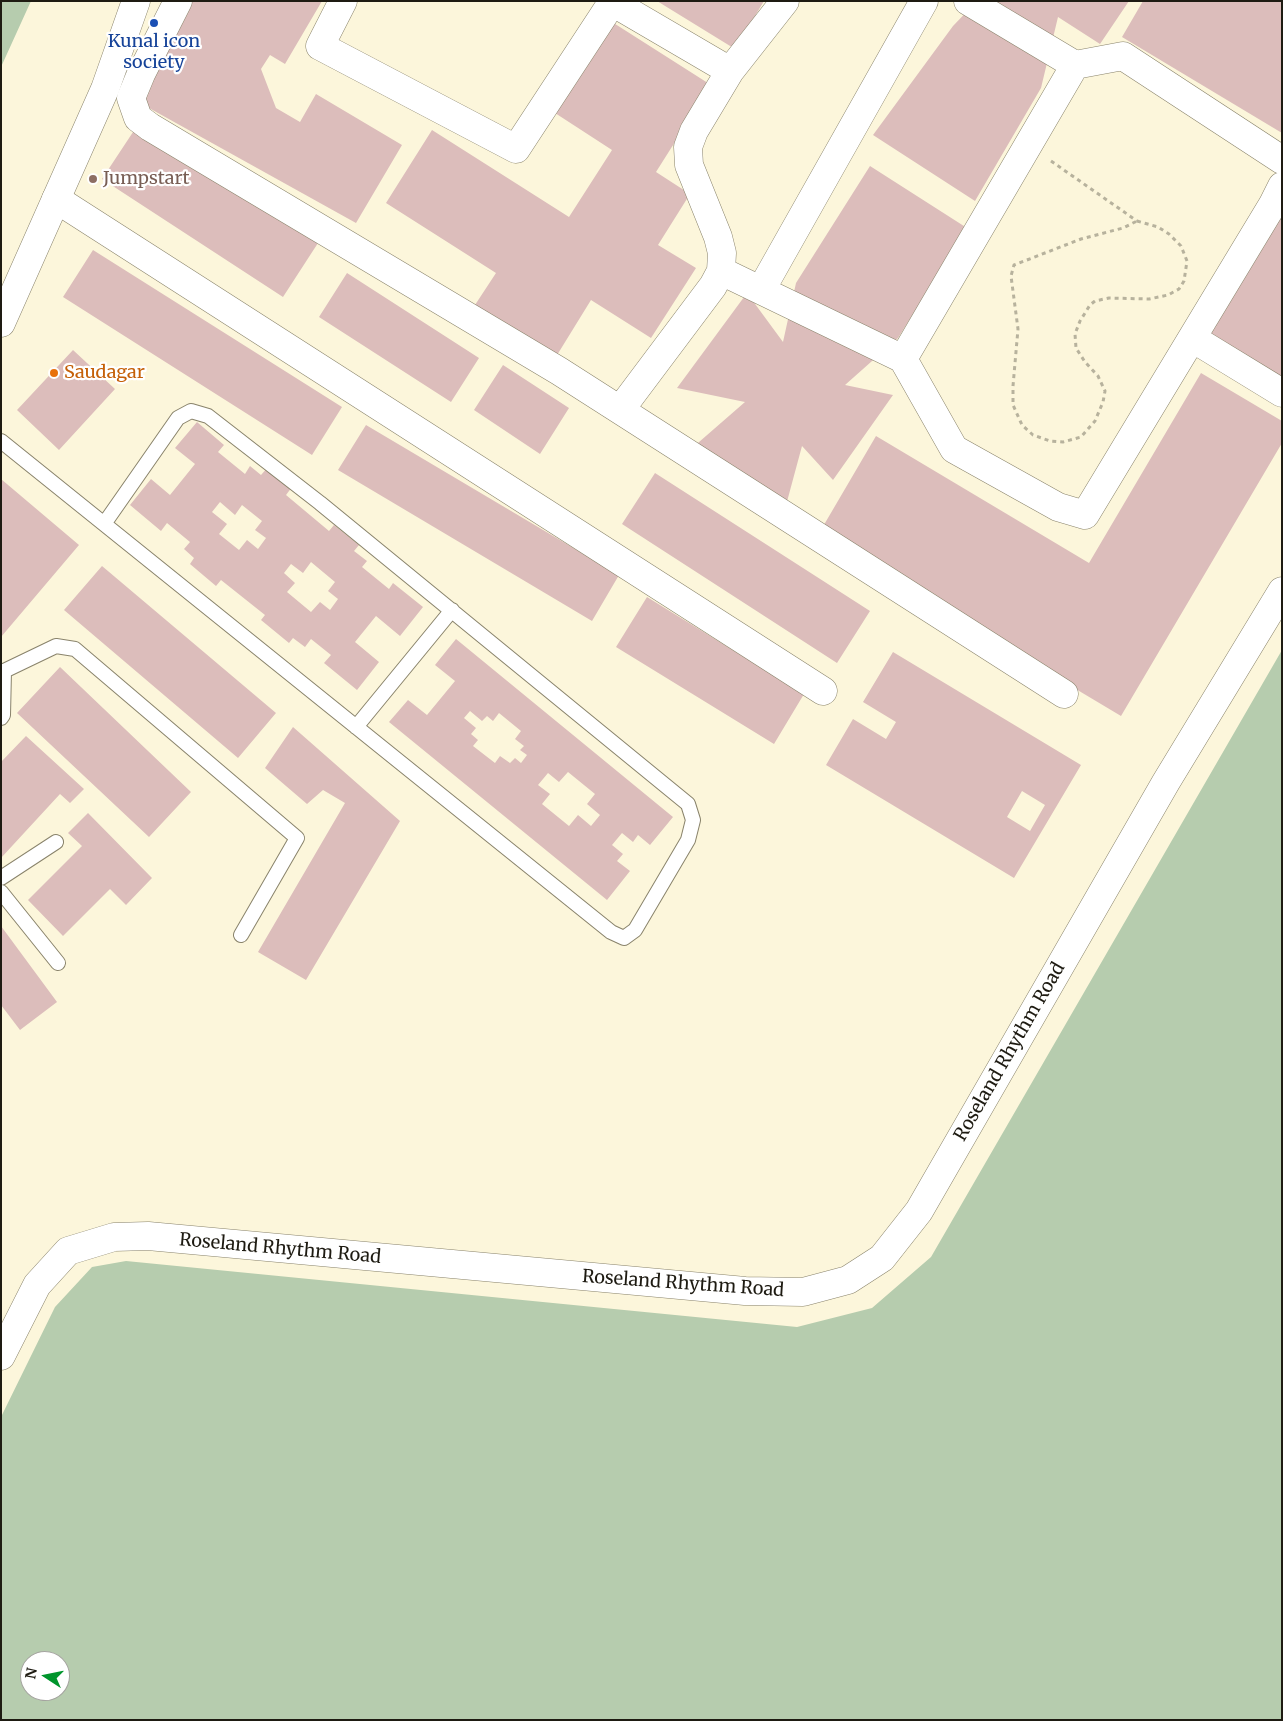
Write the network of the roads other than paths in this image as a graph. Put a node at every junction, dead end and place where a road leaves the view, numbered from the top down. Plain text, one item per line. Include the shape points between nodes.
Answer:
1 (136, 1) edge
2 (178, 1) edge
3 (342, 1) edge
4 (785, 1) edge
5 (924, 1) edge
6 (968, 1) edge
7 (612, 2) edge
8 (1074, 65) junction
9 (730, 71) junction
10 (1282, 160) edge
11 (1282, 186) edge
12 (56, 199) junction
13 (721, 270) junction
14 (762, 290) junction
15 (1, 324) edge
16 (1192, 338) junction
17 (903, 359) junction
18 (1282, 393) edge
19 (620, 410) junction
20 (1, 442) edge
21 (104, 524) junction
22 (1282, 591) edge
23 (452, 610) junction
24 (3, 671) edge
25 (823, 691) dead end
26 (1064, 694) dead end
27 (1, 718) edge
28 (356, 727) junction
29 (56, 842) dead end
30 (1, 878) edge
31 (1, 892) edge
32 (241, 935) dead end
33 (58, 963) dead end
34 (1, 1356) edge

1 - 12 street via 106,89
2 - 19 street via 131,98 138,118
3 - 7 street via 320,46 516,149
4 - 9 street
5 - 14 street
6 - 8 street
7 - 9 street
8 - 10 street via 1123,56
8 - 17 street
9 - 13 street via 688,147 688,165 718,237 722,253
11 - 16 street
12 - 15 street
12 - 25 street
13 - 14 street
13 - 19 street
14 - 17 street
16 - 17 street via 1085,515 1058,507 954,449
16 - 18 street
19 - 26 street
20 - 21 lane
21 - 23 lane via 178,418 191,410 208,416
21 - 28 lane
22 - 34 street, Roseland Rhythm Road via 1166,782 919,1212 882,1258 848,1280 803,1292 745,1291 148,1236 114,1237 68,1251 37,1285
23 - 28 lane
23 - 28 lane via 688,804 693,820 688,840 636,930 624,938 611,932
24 - 27 lane
24 - 32 lane via 56,646 75,649 297,838
29 - 30 lane
31 - 33 lane

